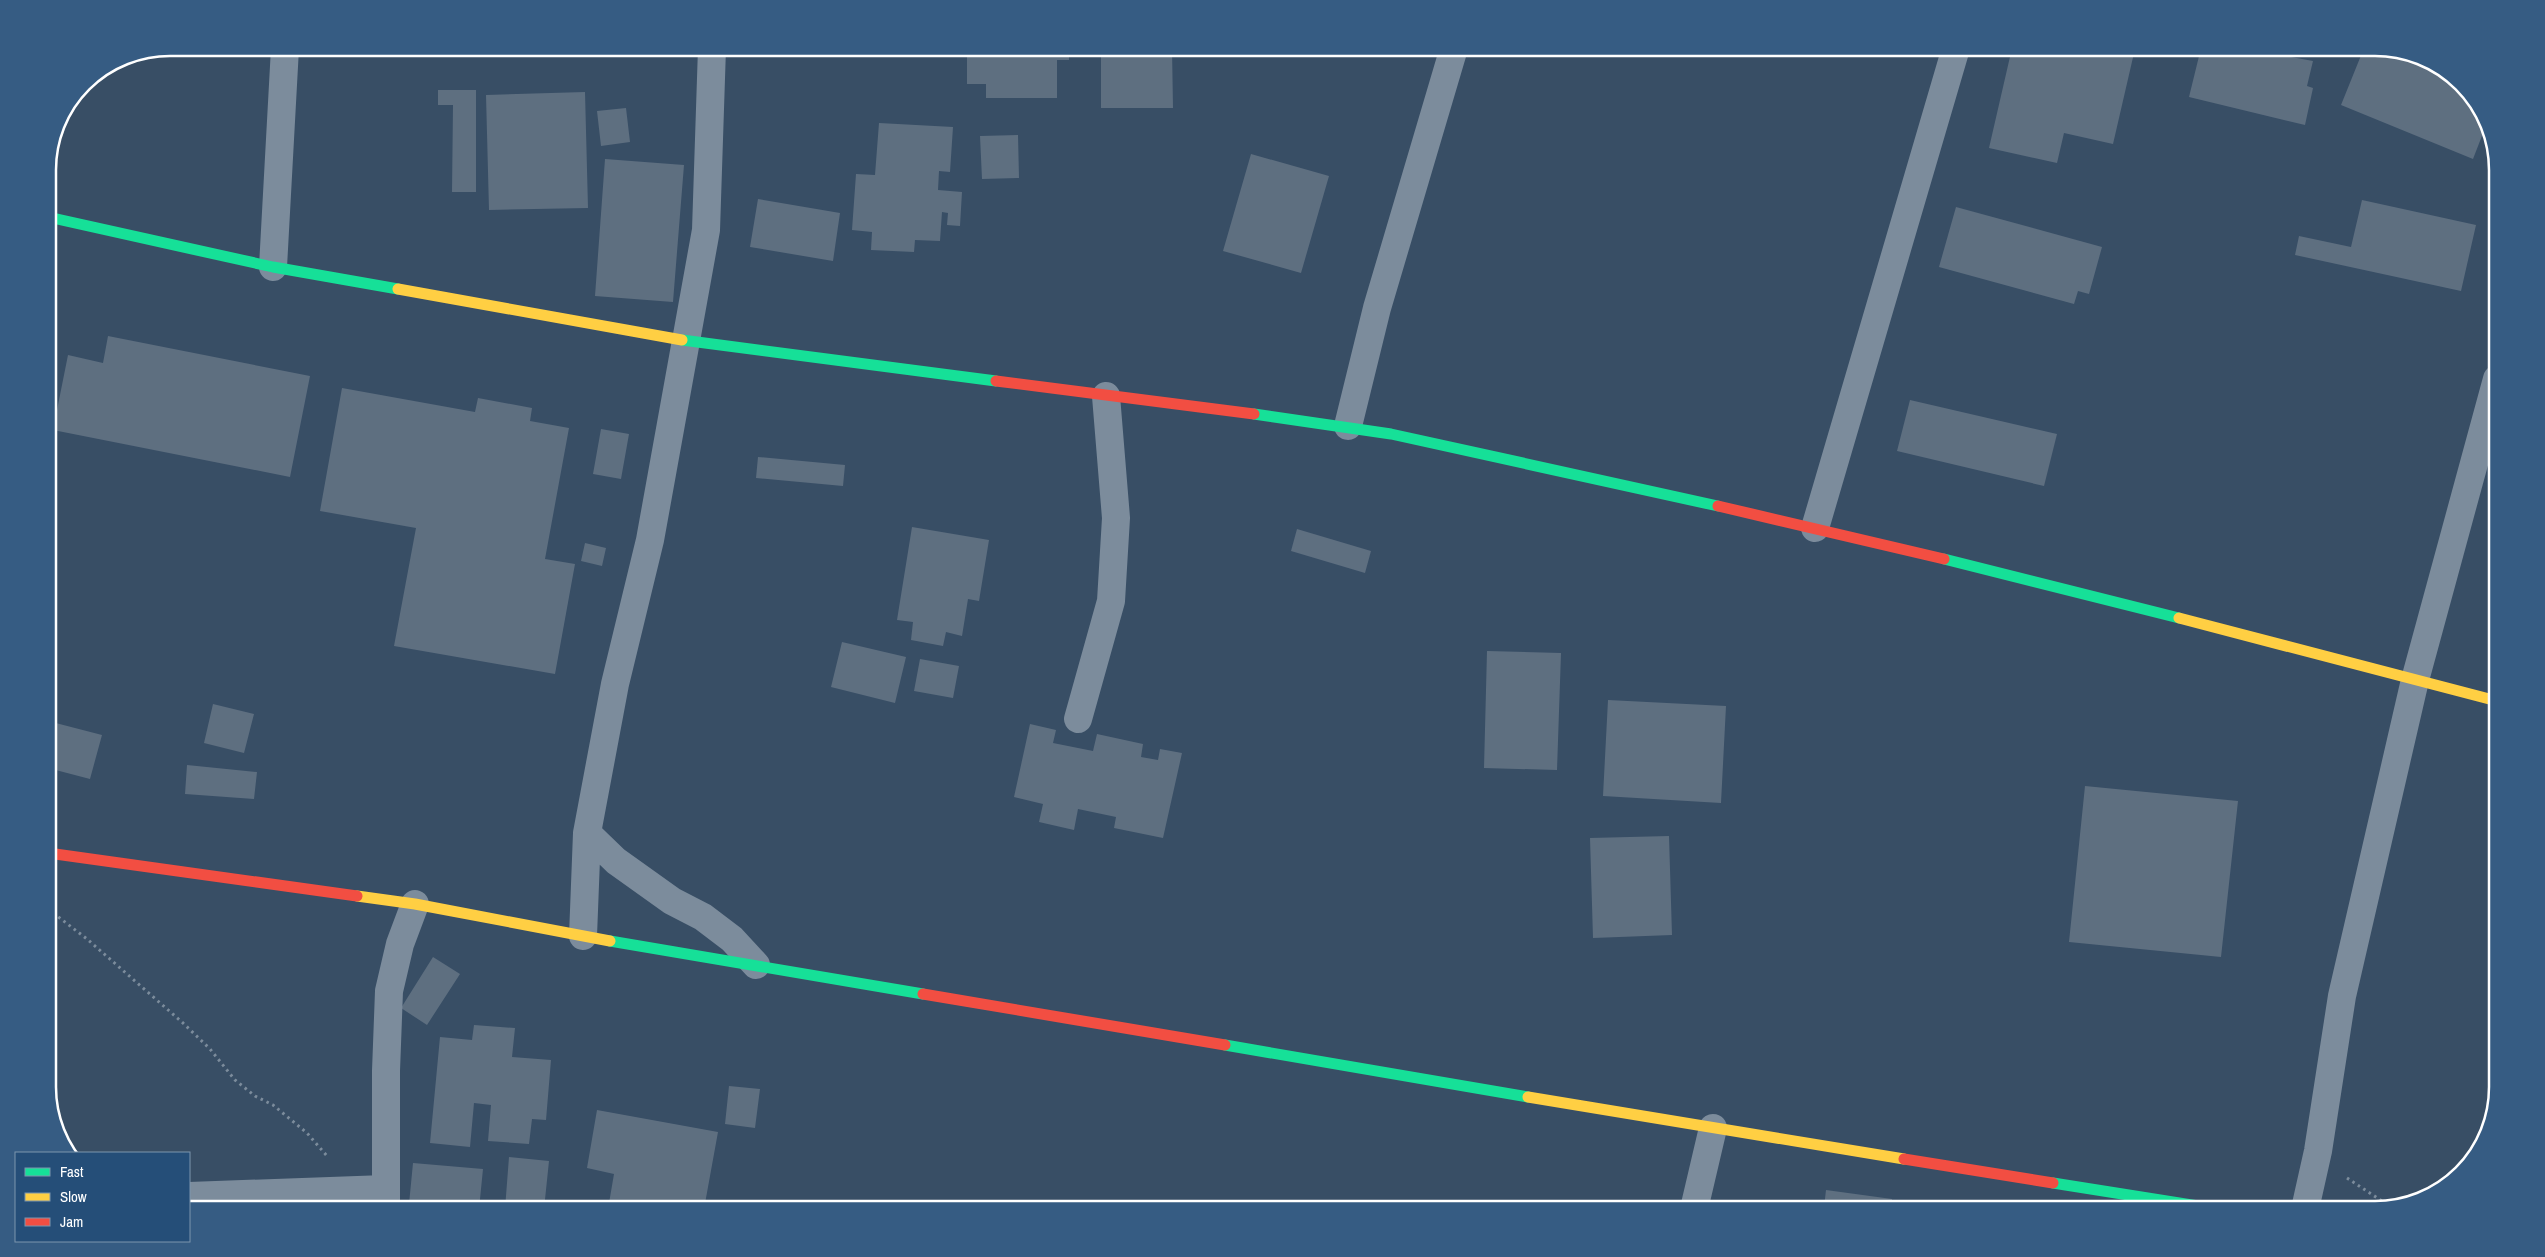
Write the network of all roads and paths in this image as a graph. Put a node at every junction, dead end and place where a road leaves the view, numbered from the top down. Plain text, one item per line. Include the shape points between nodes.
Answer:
1 (285, 56) edge
2 (712, 56) edge
3 (1452, 56) edge
4 (1954, 56) edge
5 (56, 219) edge
6 (273, 267) junction
7 (687, 341) junction
8 (1106, 396) junction
9 (2489, 408) edge
10 (1348, 426) junction
11 (1815, 528) junction
12 (2415, 680) junction
13 (2489, 699) edge
14 (1078, 719) dead end
15 (587, 833) junction
16 (56, 854) edge
17 (415, 904) junction
18 (56, 915) edge
19 (583, 936) junction
20 (756, 965) junction
21 (1713, 1128) junction
22 (2318, 1151) junction
23 (349, 1190) junction
24 (190, 1196) edge
25 (385, 1199) edge
26 (1696, 1201) edge
27 (2162, 1201) edge
28 (2306, 1201) edge
29 (2382, 1201) edge

1 - 6 street
2 - 7 street via 706,230
3 - 10 street via 1377,308
4 - 11 street
5 - 6 street
6 - 7 street
7 - 8 street
7 - 15 street via 650,540 615,684
8 - 10 street
8 - 14 street via 1116,518 1111,601
9 - 12 street
10 - 11 street via 1662,492
11 - 12 street via 2079,592
12 - 13 street
12 - 22 street via 2342,996
15 - 19 street
15 - 20 street via 616,861 672,901 703,916 732,939
16 - 17 street
17 - 19 street
17 - 25 street via 400,944 389,991
18 - 23 path via 190,1030 235,1080 307,1133 339,1171
19 - 20 street
20 - 21 street
21 - 26 street
21 - 27 street
22 - 28 street
22 - 29 path via 2348,1179
23 - 24 street
23 - 25 street

